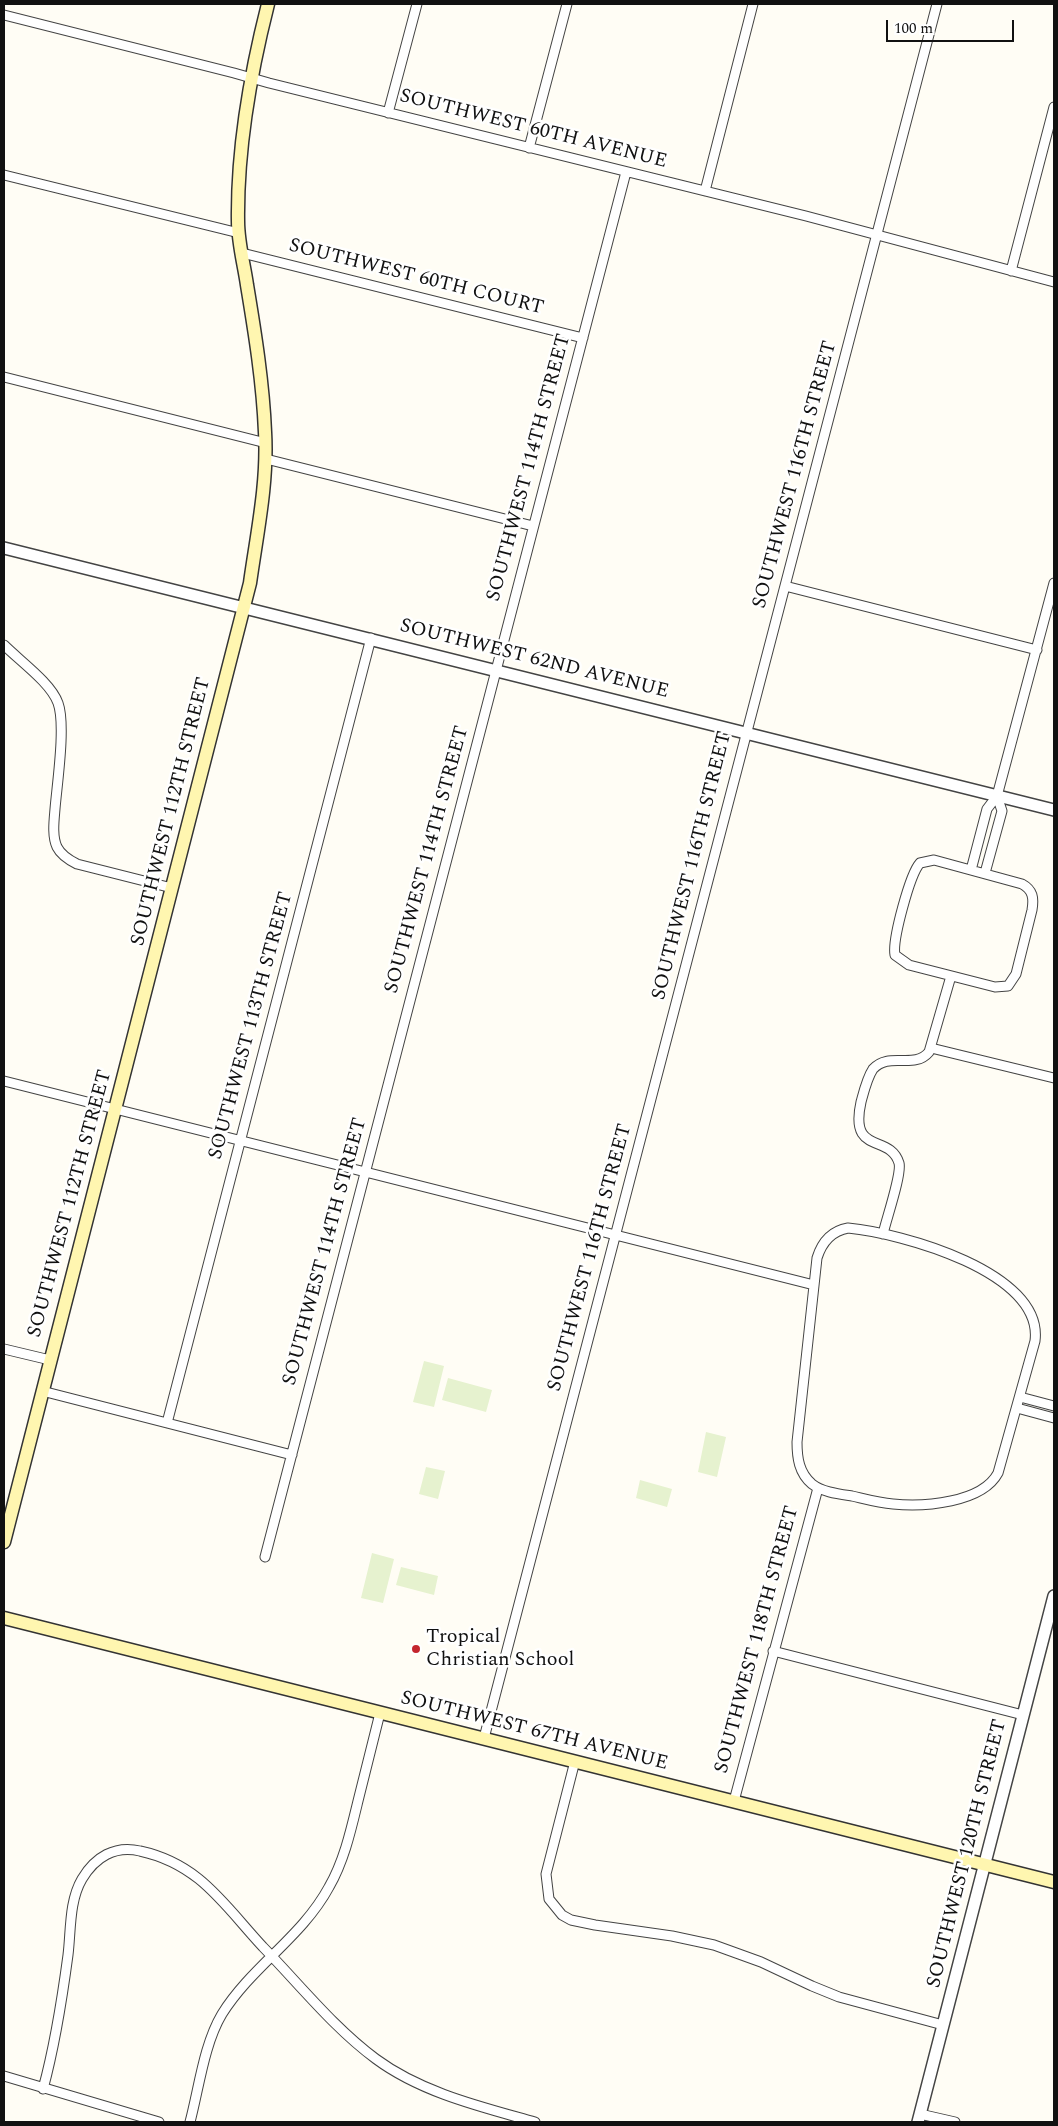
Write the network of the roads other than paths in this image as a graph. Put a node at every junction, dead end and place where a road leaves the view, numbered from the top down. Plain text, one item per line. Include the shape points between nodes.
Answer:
1 (268, 4) edge
2 (417, 4) edge
3 (567, 4) edge
4 (753, 4) edge
5 (937, 4) edge
6 (4, 15) edge
7 (250, 78) junction
8 (1054, 107) edge
9 (388, 113) junction
10 (1050, 138) edge
11 (528, 148) junction
12 (626, 172) junction
13 (4, 175) edge
14 (705, 191) junction
15 (239, 233) junction
16 (877, 235) junction
17 (242, 253) junction
18 (1011, 271) junction
19 (1054, 282) edge
20 (583, 338) junction
21 (4, 378) edge
22 (266, 443) junction
23 (266, 459) junction
24 (533, 526) junction
25 (4, 548) edge
26 (1054, 583) edge
27 (785, 586) junction
28 (244, 608) junction
29 (370, 638) junction
30 (4, 646) edge
31 (1036, 650) junction
32 (496, 670) junction
33 (746, 733) junction
34 (997, 796) junction
35 (1054, 810) edge
36 (971, 870) junction
37 (985, 874) junction
38 (172, 888) junction
39 (951, 976) junction
40 (931, 1048) junction
41 (1054, 1078) edge
42 (4, 1081) edge
43 (114, 1109) junction
44 (240, 1140) junction
45 (365, 1172) junction
46 (883, 1234) junction
47 (616, 1235) junction
48 (814, 1285) junction
49 (4, 1348) edge
50 (50, 1360) junction
51 (42, 1392) junction
52 (1020, 1397) junction
53 (1054, 1406) edge
54 (1017, 1408) junction
55 (1054, 1418) edge
56 (167, 1423) junction
57 (292, 1455) junction
58 (818, 1488) junction
59 (4, 1542) edge
60 (265, 1557) dead end
61 (1054, 1596) edge
62 (1052, 1612) edge
63 (4, 1618) edge
64 (772, 1651) junction
65 (380, 1713) junction
66 (1024, 1715) junction
67 (484, 1738) junction
68 (575, 1761) junction
69 (734, 1801) junction
70 (985, 1864) junction
71 (1054, 1882) edge
72 (273, 1956) junction
73 (943, 2025) junction
74 (4, 2076) edge
75 (43, 2089) junction
76 (919, 2118) edge
77 (160, 2122) edge
78 (190, 2122) edge
79 (535, 2122) edge
80 (955, 2122) edge

1 - 7 main road, SOUTHWEST 112TH STREET
2 - 9 street
3 - 11 street
4 - 14 street
5 - 16 street, SOUTHWEST 116TH STREET
6 - 7 street, SOUTHWEST 60TH AVENUE
7 - 9 street, SOUTHWEST 60TH AVENUE
7 - 15 main road, SOUTHWEST 112TH STREET via 240,164
8 - 10 street
9 - 11 street, SOUTHWEST 60TH AVENUE
10 - 18 street
11 - 12 street, SOUTHWEST 60TH AVENUE
12 - 14 street, SOUTHWEST 60TH AVENUE
12 - 20 street, SOUTHWEST 114TH STREET
13 - 15 street
14 - 16 street, SOUTHWEST 60TH AVENUE
15 - 17 main road, SOUTHWEST 112TH STREET
16 - 18 street, SOUTHWEST 60TH AVENUE
16 - 27 street, SOUTHWEST 116TH STREET
17 - 20 street, SOUTHWEST 60TH COURT
17 - 22 main road, SOUTHWEST 112TH STREET
18 - 19 street, SOUTHWEST 60TH AVENUE
20 - 24 street, SOUTHWEST 114TH STREET
21 - 22 street
22 - 23 main road, SOUTHWEST 112TH STREET
23 - 24 street
23 - 28 main road, SOUTHWEST 112TH STREET
24 - 32 street, SOUTHWEST 114TH STREET
25 - 28 street, SOUTHWEST 62ND AVENUE
26 - 31 street
27 - 31 street
27 - 33 street, SOUTHWEST 116TH STREET
28 - 29 street, SOUTHWEST 62ND AVENUE
28 - 38 main road, SOUTHWEST 112TH STREET
29 - 32 street, SOUTHWEST 62ND AVENUE
29 - 44 street, SOUTHWEST 113TH STREET
30 - 38 street via 53,693 60,710 54,828 55,842 61,852 84,866
31 - 34 street
32 - 33 street, SOUTHWEST 62ND AVENUE
32 - 45 street, SOUTHWEST 114TH STREET
33 - 34 street, SOUTHWEST 62ND AVENUE
33 - 47 street, SOUTHWEST 116TH STREET
34 - 35 street, SOUTHWEST 62ND AVENUE
34 - 36 street via 987,809
34 - 37 street via 1002,811
36 - 37 street
36 - 39 street via 934,860 920,864 912,876 895,940 895,954 909,965
37 - 39 street via 1027,886 1032,894 1032,910 1016,974 1008,986 995,987
38 - 43 main road, SOUTHWEST 112TH STREET
39 - 40 street
40 - 41 street
40 - 46 street via 921,1060 888,1060 878,1065 862,1098 858,1119 862,1134 894,1155 899,1162 898,1179
42 - 43 street
43 - 44 street
43 - 50 main road, SOUTHWEST 112TH STREET
44 - 45 street
44 - 56 street, SOUTHWEST 113TH STREET
45 - 47 street
45 - 57 street, SOUTHWEST 114TH STREET
46 - 48 street via 848,1228 833,1233 820,1249
46 - 52 street via 940,1250 968,1262 994,1276 1026,1304 1036,1331
47 - 48 street
47 - 67 street, SOUTHWEST 116TH STREET
48 - 58 street via 797,1456 804,1476
49 - 50 street
50 - 51 main road, SOUTHWEST 112TH STREET
51 - 56 street
51 - 59 main road, SOUTHWEST 112TH STREET
52 - 53 street
52 - 54 street
54 - 55 street
54 - 58 street via 994,1482 975,1493 942,1503 894,1504
56 - 57 street
57 - 60 street, SOUTHWEST 114TH STREET
58 - 64 street, SOUTHWEST 118TH STREET
61 - 62 street, SOUTHWEST 120TH STREET
62 - 66 street, SOUTHWEST 120TH STREET
63 - 65 main road, SOUTHWEST 67TH AVENUE
64 - 66 street
64 - 69 street, SOUTHWEST 118TH STREET
65 - 67 main road, SOUTHWEST 67TH AVENUE
65 - 72 street via 352,1826 335,1876 312,1914
66 - 70 street, SOUTHWEST 120TH STREET
67 - 68 main road, SOUTHWEST 67TH AVENUE
68 - 69 main road, SOUTHWEST 67TH AVENUE
68 - 73 street via 546,1874 549,1900 557,1910 581,1922 714,1945 866,2006
69 - 70 main road, SOUTHWEST 67TH AVENUE
70 - 71 main road, SOUTHWEST 67TH AVENUE
70 - 73 street, SOUTHWEST 120TH STREET
72 - 75 street via 212,1889 179,1864 164,1857 126,1849 113,1851 96,1861 83,1877 75,1901 58,2024
72 - 78 street via 247,1980 218,2022
72 - 79 street via 339,2028 378,2060 431,2089
73 - 76 street, SOUTHWEST 120TH STREET
74 - 75 street
75 - 77 street
76 - 80 street

